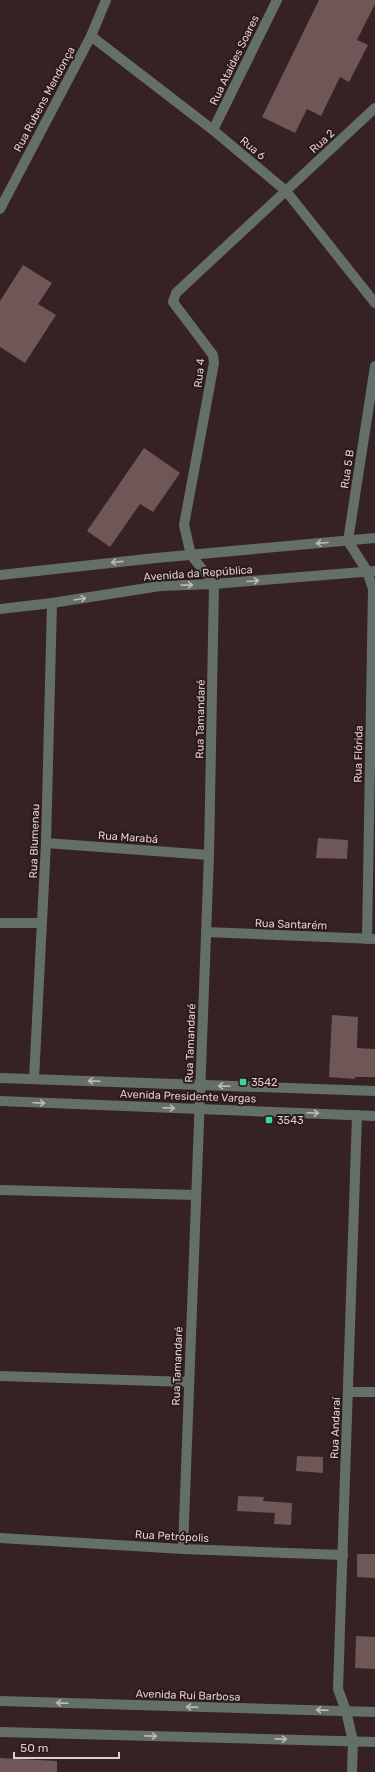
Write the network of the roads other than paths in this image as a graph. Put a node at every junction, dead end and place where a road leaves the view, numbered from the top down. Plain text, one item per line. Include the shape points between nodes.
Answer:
1 (106, 0) edge
2 (277, 0) edge
3 (91, 36) junction
4 (375, 108) edge
5 (213, 130) junction
6 (286, 191) junction
7 (0, 209) edge
8 (375, 303) edge
9 (375, 366) edge
10 (375, 538) edge
11 (348, 541) junction
12 (191, 555) junction
13 (371, 571) edge
14 (0, 575) edge
15 (214, 584) junction
16 (52, 603) junction
17 (0, 609) edge
18 (46, 843) junction
19 (209, 855) junction
20 (0, 922) edge
21 (42, 923) junction
22 (206, 932) junction
23 (371, 939) edge
24 (0, 1078) edge
25 (34, 1079) junction
26 (200, 1085) junction
27 (375, 1092) edge
28 (0, 1102) edge
29 (199, 1109) junction
30 (357, 1115) junction
31 (375, 1116) edge
32 (0, 1190) edge
33 (196, 1195) junction
34 (0, 1376) edge
35 (189, 1382) junction
36 (348, 1392) junction
37 (375, 1392) edge
38 (0, 1538) edge
39 (182, 1549) junction
40 (343, 1555) junction
41 (0, 1701) edge
42 (346, 1711) junction
43 (375, 1712) edge
44 (0, 1732) edge
45 (353, 1741) junction
46 (375, 1742) edge
47 (352, 1772) edge

1 - 3 street, Rua Rubens Mendonça
2 - 5 street, Rua Ataídes Soares
3 - 5 street, Rua 6
3 - 7 street, Rua Rubens Mendonça
4 - 6 street, Rua 2
5 - 6 street, Rua 6
6 - 8 street, Rua 6
6 - 12 street, Rua 4 via 176,293 173,302 213,355 214,363 184,525
9 - 11 street, Rua 5 B
10 - 11 street, Avenida da República
11 -> 12 street, Avenida da República
11 - 13 street
12 -> 14 street, Avenida da República
12 - 15 street, Rua 4
15 -> 13 street, Avenida da República
13 - 23 street, Rua Flórida
16 -> 15 street, Avenida da República via 160,586
15 - 19 street, Rua Tamandaré
16 - 17 street, Avenida da República
16 - 18 street, Rua Blumenau
18 - 19 street, Rua Marabá
18 - 21 street, Rua Blumenau
19 - 22 street, Rua Tamandaré
20 - 21 street
21 - 25 street, Rua Blumenau
22 - 23 street, Rua Santarém
22 - 26 street, Rua Tamandaré
24 - 25 street, Avenida Presidente Vargas
26 -> 25 street, Avenida Presidente Vargas
27 -> 26 street, Avenida Presidente Vargas
26 - 29 street, Rua Tamandaré
28 -> 29 street, Avenida Presidente Vargas
29 -> 30 street, Avenida Presidente Vargas
29 - 33 street, Rua Tamandaré
30 - 31 street, Avenida Presidente Vargas
30 - 36 street, Rua Andaraí
32 - 33 street
33 - 35 street, Rua Tamandaré
34 - 35 street
35 - 39 street, Rua Tamandaré
36 - 37 street
36 - 40 street, Rua Andaraí
38 - 39 street, Rua Petrópolis
39 - 40 street, Rua Petrópolis
40 - 42 street, Rua Andaraí via 338,1689
42 -> 41 street, Avenida Rui Barbosa
42 - 43 street, Avenida Rui Barbosa
42 - 45 street, Rua Andaraí
44 -> 45 street
45 - 46 street
45 - 47 street, Rua Andaraí

